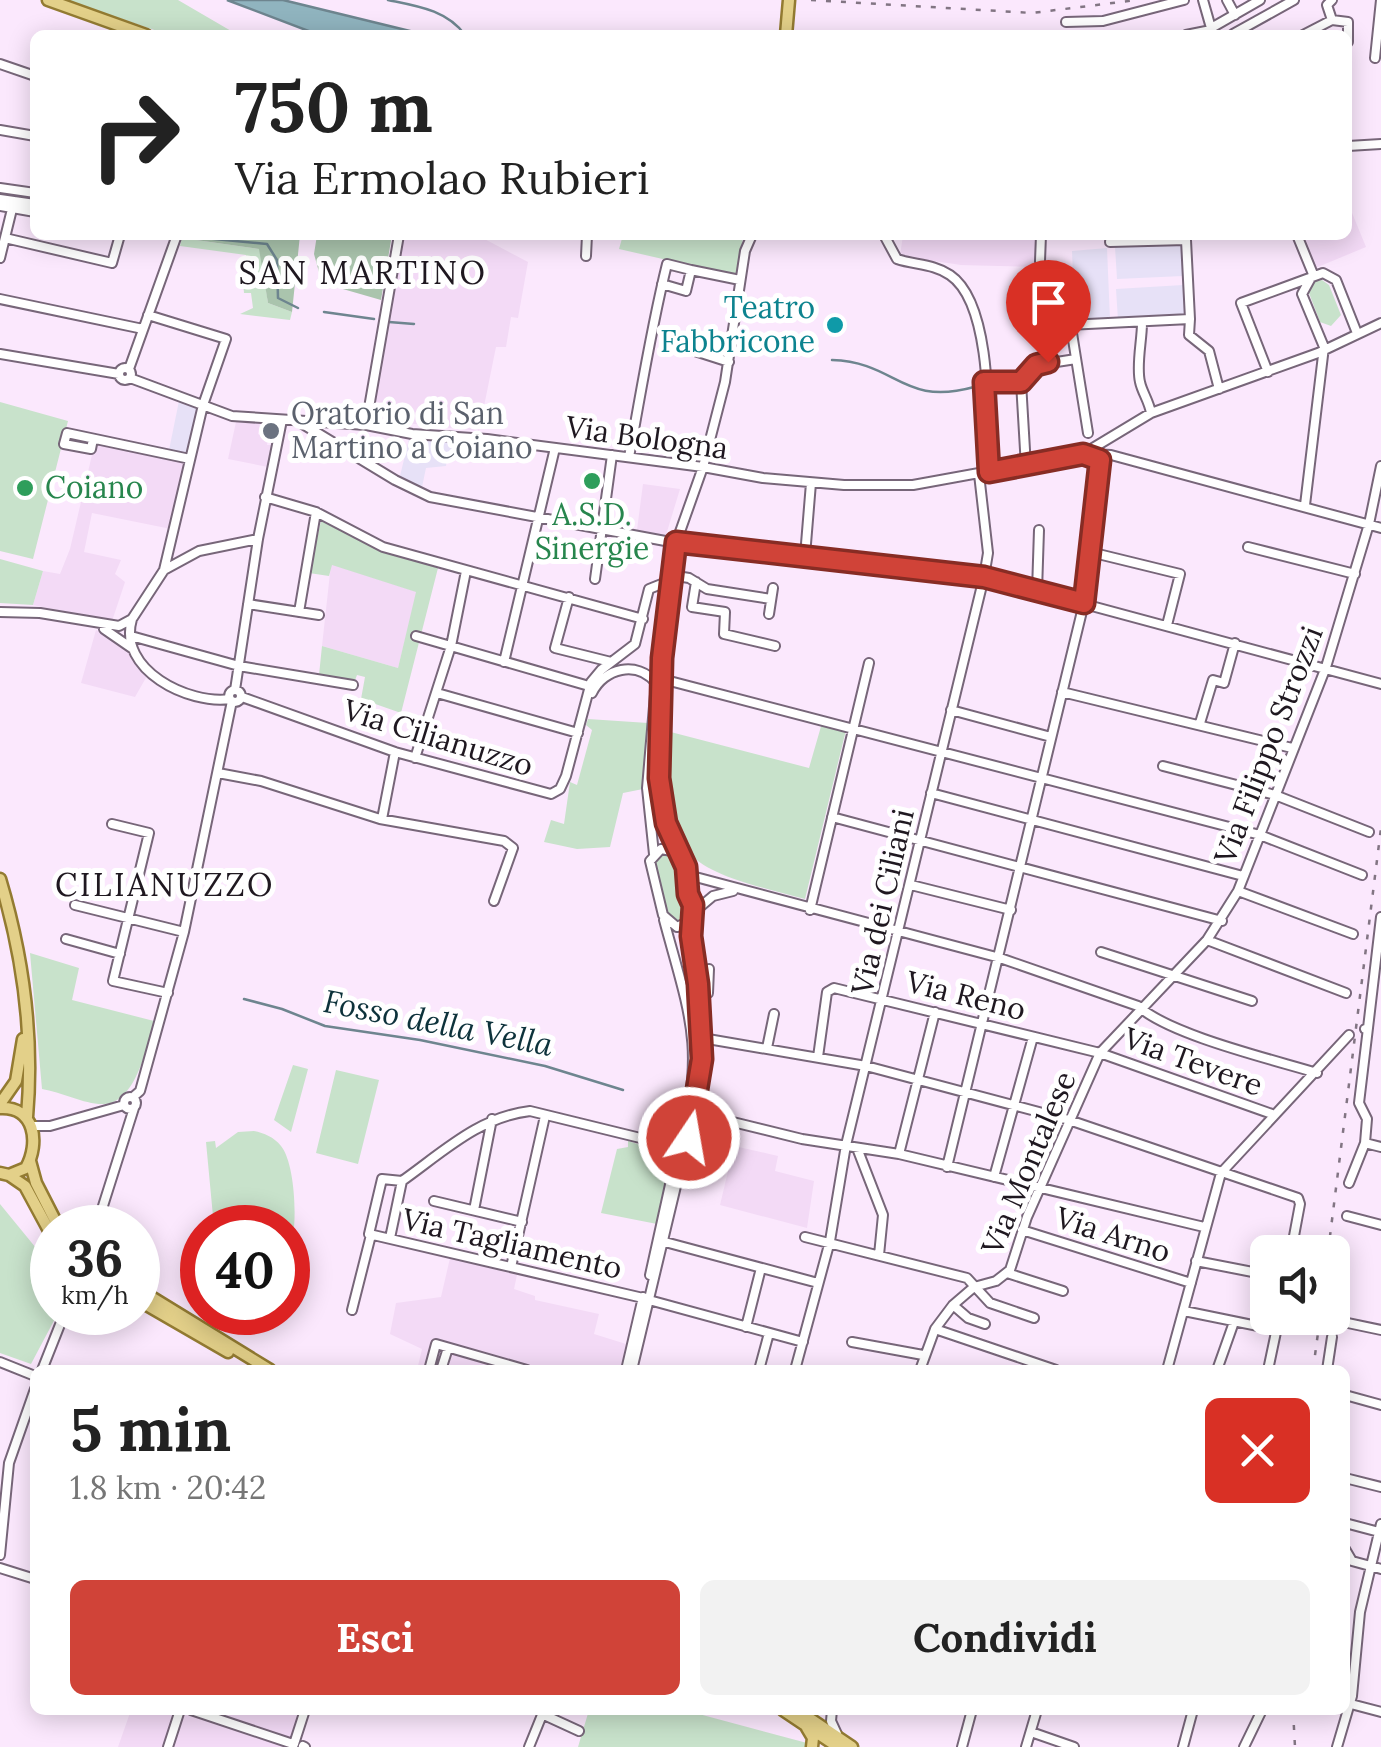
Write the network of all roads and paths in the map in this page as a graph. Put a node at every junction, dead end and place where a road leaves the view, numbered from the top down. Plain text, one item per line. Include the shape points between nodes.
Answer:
1 (48, 0) edge
2 (788, 0) edge
3 (1184, 0) edge
4 (1203, 0) edge
5 (1227, 0) edge
6 (1260, 0) edge
7 (1294, 0) edge
8 (1332, 0) edge
9 (1380, 0) edge
10 (1236, 14) junction
11 (1332, 20) junction
12 (1066, 22) dead end
13 (1211, 28) junction
14 (132, 30) edge
15 (786, 30) edge
16 (1206, 30) edge
17 (1240, 30) edge
18 (1322, 30) edge
19 (1348, 30) edge
20 (1375, 58) dead end
21 (0, 64) edge
22 (30, 74) edge
23 (0, 130) edge
24 (30, 135) edge
25 (1381, 144) edge
26 (1352, 146) edge
27 (0, 188) edge
28 (30, 192) edge
29 (0, 203) edge
30 (13, 205) junction
31 (30, 207) edge
32 (5, 238) junction
33 (119, 240) edge
34 (175, 240) edge
35 (398, 240) edge
36 (587, 240) edge
37 (751, 240) edge
38 (887, 240) edge
39 (1041, 240) edge
40 (1186, 240) edge
41 (1298, 240) edge
42 (586, 256) dead end
43 (0, 257) edge
44 (692, 270) junction
45 (1313, 274) junction
46 (740, 280) junction
47 (662, 284) junction
48 (0, 299) edge
49 (148, 314) junction
50 (1190, 319) junction
51 (1142, 323) junction
52 (1381, 323) edge
53 (1051, 327) junction
54 (1071, 327) junction
55 (143, 329) junction
56 (1357, 333) junction
57 (676, 345) dead end
58 (1324, 347) junction
59 (0, 354) edge
60 (1076, 360) junction
61 (729, 362) junction
62 (1048, 362) junction
63 (1268, 372) junction
64 (129, 373) junction
65 (984, 382) junction
66 (1021, 382) junction
67 (1220, 389) junction
68 (202, 405) junction
69 (1152, 413) junction
70 (282, 420) junction
71 (298, 421) junction
72 (322, 423) junction
73 (366, 425) junction
74 (67, 433) dead end
75 (1088, 433) dead end
76 (320, 435) junction
77 (1104, 441) junction
78 (555, 448) junction
79 (1083, 454) junction
80 (612, 455) junction
81 (1108, 455) junction
82 (629, 457) junction
83 (190, 459) junction
84 (704, 466) junction
85 (1381, 466) edge
86 (1026, 467) junction
87 (984, 473) junction
88 (811, 483) junction
89 (265, 497) junction
90 (1306, 506) junction
91 (316, 512) junction
92 (538, 520) junction
93 (1369, 524) junction
94 (1381, 528) edge
95 (1039, 530) dead end
96 (603, 532) junction
97 (258, 539) junction
98 (660, 540) junction
99 (676, 542) junction
100 (1248, 547) dead end
101 (1090, 552) junction
102 (674, 556) junction
103 (805, 556) junction
104 (164, 570) junction
105 (466, 571) junction
106 (1355, 574) junction
107 (671, 576) junction
108 (984, 577) junction
109 (595, 579) dead end
110 (696, 582) junction
111 (523, 584) junction
112 (660, 587) junction
113 (773, 588) dead end
114 (1037, 591) junction
115 (669, 596) junction
116 (569, 597) junction
117 (771, 599) junction
118 (1084, 603) junction
119 (248, 604) junction
120 (0, 612) edge
121 (299, 612) junction
122 (770, 614) dead end
123 (319, 616) dead end
124 (132, 618) junction
125 (643, 619) junction
126 (95, 625) junction
127 (1167, 625) junction
128 (131, 636) junction
129 (416, 636) dead end
130 (1235, 643) junction
131 (450, 646) junction
132 (775, 646) dead end
133 (137, 652) junction
134 (623, 655) junction
135 (662, 658) junction
136 (504, 662) junction
137 (612, 662) junction
138 (870, 664) dead end
139 (239, 666) junction
140 (1326, 667) junction
141 (628, 669) junction
142 (1348, 676) junction
143 (1322, 677) junction
144 (655, 678) junction
145 (1381, 684) edge
146 (353, 685) dead end
147 (590, 686) junction
148 (1062, 692) junction
149 (437, 693) junction
150 (233, 698) junction
151 (586, 706) junction
152 (951, 710) junction
153 (1200, 724) junction
154 (855, 727) junction
155 (578, 734) junction
156 (1052, 737) junction
157 (1292, 748) junction
158 (942, 750) junction
159 (396, 752) junction
160 (415, 758) junction
161 (1163, 766) dead end
162 (218, 773) junction
163 (1042, 776) junction
164 (931, 793) junction
165 (1275, 795) junction
166 (832, 817) junction
167 (1032, 817) junction
168 (382, 819) junction
169 (112, 824) dead end
170 (1369, 832) dead end
171 (1260, 835) junction
172 (922, 839) junction
173 (677, 852) junction
174 (654, 854) junction
175 (1021, 866) junction
176 (1362, 874) dead end
177 (688, 875) junction
178 (1243, 876) junction
179 (0, 879) edge
180 (911, 885) junction
181 (1238, 890) junction
182 (738, 891) junction
183 (0, 900) edge
184 (494, 901) dead end
185 (75, 905) dead end
186 (810, 910) junction
187 (1010, 910) junction
188 (663, 915) junction
189 (1381, 917) edge
190 (128, 919) junction
191 (691, 920) junction
192 (1222, 921) junction
193 (184, 932) junction
194 (900, 932) junction
195 (1353, 934) dead end
196 (66, 940) dead end
197 (1207, 940) junction
198 (1102, 952) dead end
199 (120, 954) junction
200 (1378, 954) edge
201 (1000, 958) junction
202 (709, 969) dead end
203 (1174, 975) junction
204 (708, 993) dead end
205 (168, 994) junction
206 (1346, 994) dead end
207 (884, 998) junction
208 (1252, 1001) dead end
209 (1142, 1010) junction
210 (935, 1012) junction
211 (774, 1014) dead end
212 (1368, 1017) junction
213 (1381, 1019) edge
214 (983, 1024) junction
215 (1349, 1035) dead end
216 (1034, 1037) junction
217 (702, 1038) junction
218 (767, 1048) junction
219 (1100, 1053) junction
220 (818, 1057) junction
221 (866, 1066) junction
222 (1317, 1073) junction
223 (918, 1080) junction
224 (965, 1092) junction
225 (0, 1106) edge
226 (1016, 1106) junction
227 (128, 1107) junction
228 (696, 1113) junction
229 (1272, 1114) junction
230 (545, 1116) junction
231 (492, 1118) junction
232 (1069, 1120) junction
233 (30, 1122) junction
234 (50, 1126) junction
235 (35, 1142) junction
236 (1365, 1143) junction
237 (846, 1145) junction
238 (1381, 1147) edge
239 (677, 1148) junction
240 (857, 1148) junction
241 (900, 1154) junction
242 (30, 1161) junction
243 (678, 1162) junction
244 (948, 1166) junction
245 (1221, 1173) junction
246 (4, 1174) edge
247 (994, 1177) junction
248 (402, 1181) junction
249 (1350, 1183) dead end
250 (1040, 1186) junction
251 (434, 1201) dead end
252 (35, 1205) edge
253 (47, 1205) edge
254 (103, 1205) edge
255 (474, 1210) junction
256 (1347, 1216) dead end
257 (522, 1222) junction
258 (1381, 1225) edge
259 (1204, 1227) junction
260 (1022, 1230) junction
261 (370, 1234) junction
262 (1294, 1235) edge
263 (804, 1236) dead end
264 (390, 1238) junction
265 (830, 1241) junction
266 (664, 1242) junction
267 (880, 1254) junction
268 (1196, 1261) junction
269 (511, 1267) junction
270 (761, 1268) junction
271 (1250, 1272) edge
272 (1007, 1274) junction
273 (818, 1283) junction
274 (1191, 1283) junction
275 (974, 1287) junction
276 (1064, 1291) dead end
277 (646, 1299) junction
278 (160, 1302) edge
279 (953, 1305) junction
280 (352, 1310) dead end
281 (1184, 1311) junction
282 (160, 1313) edge
283 (1034, 1318) dead end
284 (1234, 1322) junction
285 (1350, 1323) edge
286 (986, 1324) dead end
287 (1250, 1325) edge
288 (746, 1327) junction
289 (936, 1328) junction
290 (1381, 1330) edge
291 (768, 1333) junction
292 (56, 1335) edge
293 (1276, 1335) edge
294 (1332, 1337) dead end
295 (803, 1342) junction
296 (852, 1342) dead end
297 (448, 1348) junction
298 (923, 1356) junction
299 (0, 1362) edge
300 (44, 1365) edge
301 (249, 1365) edge
302 (262, 1365) edge
303 (430, 1365) edge
304 (443, 1365) edge
305 (510, 1365) edge
306 (634, 1365) edge
307 (760, 1365) edge
308 (796, 1365) edge
309 (921, 1365) edge
310 (1042, 1365) edge
311 (1168, 1365) edge
312 (1219, 1365) edge
313 (1269, 1365) edge
314 (1328, 1365) edge
315 (30, 1374) edge
316 (1350, 1396) edge
317 (30, 1404) edge
318 (1381, 1405) edge
319 (1350, 1479) edge
320 (1381, 1487) edge
321 (1350, 1524) edge
322 (1380, 1528) edge
323 (0, 1556) edge
324 (1350, 1558) edge
325 (0, 1568) edge
326 (1376, 1568) edge
327 (30, 1578) edge
328 (1350, 1688) edge
329 (1350, 1704) edge
330 (1381, 1712) edge
331 (178, 1715) edge
332 (206, 1715) edge
333 (305, 1715) edge
334 (542, 1715) edge
335 (549, 1715) edge
336 (790, 1715) edge
337 (805, 1715) edge
338 (832, 1715) edge
339 (971, 1715) edge
340 (1036, 1715) edge
341 (1191, 1715) edge
342 (1260, 1715) edge
343 (1345, 1715) edge
344 (803, 1724) junction
345 (579, 1731) dead end
346 (1031, 1732) junction
347 (296, 1745) edge
348 (844, 1745) edge
349 (1182, 1746) edge
350 (168, 1747) edge
351 (529, 1747) edge
352 (812, 1747) edge
353 (962, 1747) edge
354 (1026, 1747) edge
355 (1074, 1747) edge
356 (1244, 1747) edge
357 (1338, 1747) edge

1 - 14 main road
2 - 15 main road
3 - 12 street via 1102,21
4 - 13 street
5 - 10 street
6 - 10 street
7 - 17 street
8 - 11 street
9 - 20 street
10 - 13 street
11 - 18 street
11 - 19 street via 1348,22
13 - 16 street
21 - 22 street
23 - 24 street
25 - 26 street
27 - 28 street
29 - 30 street
30 - 31 street
30 - 32 street
32 - 33 street via 112,262
32 - 43 street
34 - 49 street
35 - 73 street
36 - 42 street
37 - 46 street
38 - 65 street, Via dei Ciliani via 897,259 937,268 966,290 976,310
39 - 53 street
40 - 50 street
41 - 45 street
44 - 46 street
44 - 47 street via 667,264
44 - 47 street via 686,291
45 - 56 street via 1336,280
45 - 58 street via 1302,294
45 - 63 street via 1240,303
46 - 61 street
47 - 82 street
48 - 55 street
49 - 55 street
49 - 68 street via 226,339
50 - 51 street
50 - 67 street via 1188,335 1209,351
51 - 54 street
51 - 69 street via 1140,386
52 - 56 street, Via Bologna
53 - 54 street
53 - 62 street
54 - 60 street
55 - 64 street
56 - 58 street, Via Bologna
57 - 61 street
58 - 63 street, Via Bologna
58 - 90 street
59 - 64 street, Via Bologna via 122,379
60 - 62 street
60 - 75 street
61 - 84 street
62 - 66 street
63 - 67 street, Via Bologna
64 - 68 street, Via Bologna
65 - 66 street
65 - 87 street, Via dei Ciliani
66 - 86 street
67 - 69 street, Via Bologna
68 - 70 street, Via Bologna via 232,416
68 - 83 street
69 - 77 street, Via Bologna
70 - 71 street, Via Bologna
70 - 89 street
71 - 72 street, Via Bologna
71 - 76 street
72 - 73 street, Via Bologna
72 - 76 street
73 - 78 street, Via Bologna
74 - 83 street via 64,444 91,449 93,438
76 - 92 street via 420,493
77 - 79 street, Via Bologna
77 - 81 street
78 - 80 street, Via Bologna
78 - 92 street
79 - 81 street
79 - 86 street, Via Bologna
79 - 101 street via 1100,464
80 - 82 street, Via Bologna
80 - 96 street
81 - 90 street
82 - 84 street, Via Bologna
83 - 104 street
84 - 88 street, Via Bologna
84 - 99 street
85 - 93 street, Via Filippo Strozzi
86 - 87 street, Via Bologna
87 - 88 street, Via Bologna via 913,485
87 - 108 street, Via dei Ciliani
88 - 103 street
89 - 91 street
89 - 97 street
90 - 93 street
91 - 105 street via 383,547
91 - 121 street
92 - 96 street
92 - 111 street
93 - 94 street
93 - 106 street, Via Filippo Strozzi
95 - 114 street
96 - 98 street
96 - 109 street
97 - 104 street via 199,551
97 - 119 street
98 - 99 street
98 - 102 street
99 - 102 street
99 - 103 street
100 - 106 street
101 - 118 street
101 - 127 street via 1180,574
102 - 107 street
103 - 108 street
104 - 124 street
105 - 111 street
105 - 131 street
106 - 140 street, Via Filippo Strozzi
107 - 110 street
107 - 112 street
107 - 115 street
108 - 114 street
108 - 152 street, Via dei Ciliani
110 - 117 street
110 - 132 street via 692,607 725,612 724,634
111 - 116 street
111 - 136 street
112 - 115 street
112 - 125 street via 649,589
113 - 117 street
114 - 118 street
115 - 135 street
116 - 125 street
116 - 137 street via 555,648
117 - 122 street
118 - 127 street
118 - 148 street
119 - 121 street
119 - 139 street
120 - 126 street
121 - 123 street
124 - 126 street via 118,626
124 - 128 street, Via Cilianuzzo
125 - 134 street via 636,642
126 - 133 street
127 - 130 street
128 - 133 street, Via Cilianuzzo
128 - 139 street
129 - 131 street
130 - 140 street
130 - 153 street via 1224,683 1213,680
131 - 136 street
131 - 149 street
133 - 150 street, Via Cilianuzzo via 165,686
134 - 137 street
134 - 141 street
135 - 144 street
135 - 144 street
136 - 147 street
137 - 147 street
138 - 154 street
139 - 146 street
139 - 150 street
140 - 142 street
140 - 143 street, Via Filippo Strozzi
141 - 144 street
141 - 151 street, Via Cilianuzzo via 600,680
142 - 143 street
142 - 145 street
143 - 157 street, Via Filippo Strozzi
144 - 154 street
144 - 173 street via 659,778
144 - 174 street via 647,814
147 - 151 street, Via Cilianuzzo
148 - 153 street
148 - 156 street
149 - 155 street
149 - 160 street
150 - 159 street, Via Cilianuzzo via 277,706
150 - 162 street
151 - 155 street, Via Cilianuzzo
152 - 156 street
152 - 158 street, Via dei Ciliani
153 - 157 street
154 - 158 street
154 - 166 street
155 - 160 street, Via Cilianuzzo via 562,786 551,794
156 - 163 street
157 - 165 street, Via Filippo Strozzi
158 - 163 street
158 - 164 street, Via dei Ciliani
159 - 160 street, Via Cilianuzzo
159 - 168 street
161 - 165 street
162 - 168 street
162 - 193 street
163 - 167 street
163 - 171 street
164 - 167 street
164 - 172 street, Via dei Ciliani
165 - 170 street
165 - 171 street, Via Filippo Strozzi
166 - 172 street
166 - 186 street
167 - 175 street
167 - 178 street
168 - 184 street via 504,841 513,848
169 - 190 street via 150,833
171 - 176 street
171 - 178 street, Via Filippo Strozzi
172 - 175 street
172 - 180 street, Via dei Ciliani
173 - 174 street
173 - 177 street
174 - 188 street
175 - 187 street
175 - 192 street
177 - 182 street
177 - 191 street
178 - 181 street, Via Filippo Strozzi
179 - 233 main road via 28,1020
180 - 187 street
180 - 194 street, Via dei Ciliani
181 - 192 street, Via Filippo Strozzi
181 - 195 street
182 - 186 street
182 - 191 street via 713,896
183 - 225 main road via 23,1045 16,1081
185 - 190 street
186 - 194 street
187 - 201 street
188 - 191 street via 674,927
188 - 239 street via 690,1010 696,1060
189 - 200 street
190 - 193 street
190 - 199 street
191 - 217 street
192 - 197 street, Via Filippo Strozzi
193 - 205 street
194 - 201 street
194 - 207 street, Via dei Ciliani
196 - 199 street
197 - 203 street, Via Filippo Strozzi
197 - 206 street
198 - 203 street
199 - 205 street via 113,982
200 - 212 street
201 - 209 street
201 - 214 street
202 - 204 street
203 - 208 street
203 - 209 street, Via Filippo Strozzi
205 - 227 street via 140,1091
207 - 210 street, Via Reno
207 - 220 street, Via Reno via 829,990
207 - 221 street, Via dei Ciliani
209 - 219 street, Via Montalese
209 - 222 street
210 - 214 street, Via Reno
210 - 223 street
211 - 218 street
212 - 213 street
212 - 236 street via 1358,1103 1367,1119
214 - 216 street, Via Reno
214 - 224 street
215 - 222 street
216 - 219 street, Via Reno
216 - 226 street
217 - 218 street
217 - 228 street
218 - 220 street
219 - 229 street, Via Tevere
219 - 232 street, Via Montalese
220 - 221 street
221 - 223 street
221 - 237 street, Via dei Ciliani
222 - 229 street
223 - 224 street
223 - 241 street
224 - 226 street
224 - 244 street
225 - 233 main road
226 - 232 street
226 - 247 street
227 - 234 street
227 - 254 street
228 - 237 street
228 - 239 street
229 - 245 street
230 - 231 street
230 - 239 street
230 - 257 street
231 - 248 street
231 - 255 street
232 - 245 street
232 - 250 street, Via Montalese
233 - 234 street
233 - 235 main road
234 - 235 street
235 - 242 main road
236 - 238 street
236 - 249 street
237 - 240 street
237 - 265 street, Via dei Ciliani
239 - 243 street
239 - 243 street
240 - 241 street
240 - 267 street via 883,1215
241 - 244 street
242 - 246 main road via 20,1172
242 - 253 main road
243 - 266 street
243 - 277 street
244 - 247 street
245 - 259 street
245 - 262 street via 1300,1200
246 - 252 main road via 25,1186
247 - 250 street
248 - 261 street via 377,1178
248 - 264 street
250 - 259 street
250 - 260 street, Via Montalese
251 - 255 street
255 - 257 street
256 - 258 street
257 - 269 street
259 - 268 street
260 - 272 street, Via Montalese
260 - 274 street, Via Arno
261 - 264 street, Via Tagliamento
261 - 280 street, Via Tagliamento
263 - 265 street
264 - 269 street, Via Tagliamento
265 - 267 street
265 - 273 street, Via dei Ciliani
266 - 270 street
266 - 277 street
267 - 275 street via 967,1278
268 - 271 street
268 - 274 street
269 - 277 street, Via Tagliamento
270 - 273 street
270 - 288 street
272 - 275 street, Via Montalese
272 - 276 street
273 - 295 street, Via dei Ciliani
274 - 281 street
275 - 279 street, Via Montalese
275 - 283 street via 990,1303
277 - 288 street, Via Tagliamento
277 - 306 street
278 - 302 main road
279 - 286 street
279 - 289 street, Via Montalese
281 - 284 street
281 - 311 street
282 - 301 main road
284 - 287 street
284 - 312 street
285 - 290 street
288 - 291 street, Via Tagliamento
289 - 298 street, Via Montalese
289 - 310 street
291 - 295 street, Via Tagliamento
291 - 307 street
292 - 300 street
293 - 313 street
294 - 314 street
295 - 308 street, Via dei Ciliani
296 - 298 street
297 - 303 street via 436,1344
297 - 304 street
297 - 305 street
298 - 309 street, Via Montalese
299 - 315 street
316 - 318 street
317 - 323 street via 9,1464
319 - 320 street
321 - 322 street
322 - 326 street
324 - 326 street
325 - 327 street
326 - 328 street via 1360,1612
329 - 330 street
331 - 350 street
332 - 347 street
333 - 347 street
334 - 351 street
335 - 345 street
336 - 344 main road
337 - 348 main road
338 - 348 street
339 - 353 street
340 - 346 street
341 - 349 street
342 - 356 street
343 - 357 street
344 - 348 main road
344 - 352 main road via 812,1733
346 - 354 street
346 - 355 street

